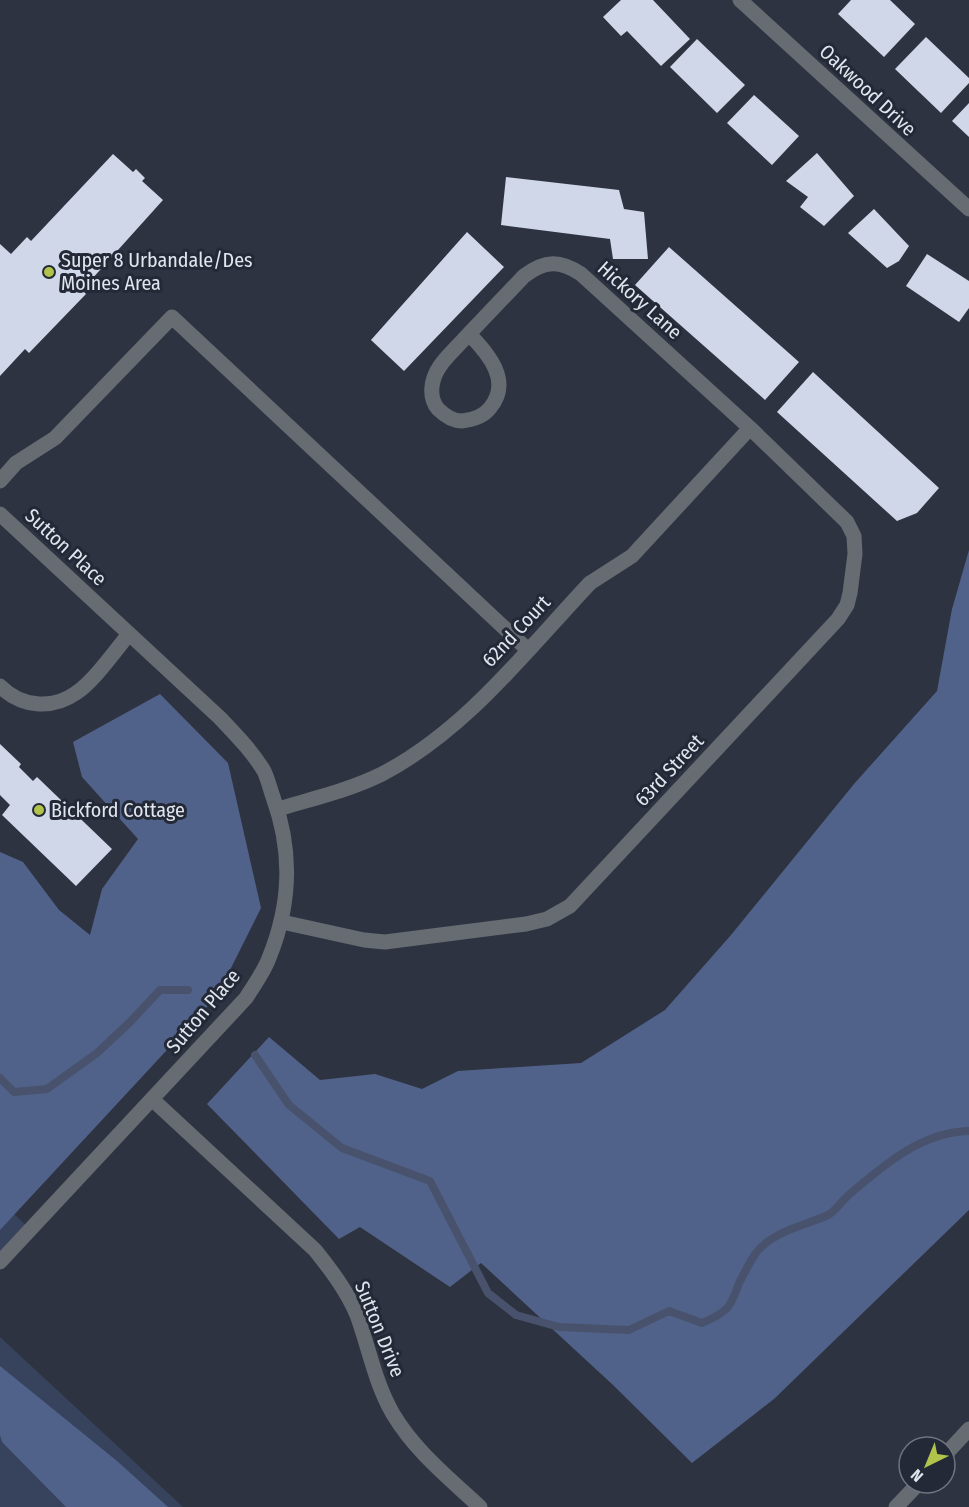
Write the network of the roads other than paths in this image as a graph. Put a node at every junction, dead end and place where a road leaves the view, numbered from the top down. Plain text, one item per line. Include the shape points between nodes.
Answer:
1 (740, 0) edge
2 (969, 209) edge
3 (469, 334) junction
4 (750, 428) junction
5 (0, 481) edge
6 (0, 514) edge
7 (129, 634) junction
8 (528, 650) junction
9 (0, 686) edge
10 (278, 809) junction
11 (282, 922) junction
12 (153, 1100) junction
13 (0, 1262) edge
14 (969, 1429) edge
15 (957, 1442) edge
16 (908, 1495) edge
17 (480, 1507) edge
18 (896, 1507) edge

1 - 2 street, Oakwood Drive
3 - 3 street, Hickory Lane via 439,367 431,387 434,403 443,415 458,421 473,420 487,412 501,386 488,353
3 - 4 street, Hickory Lane via 534,268 550,263 568,266
4 - 8 street, 62nd Court via 632,556 590,583
4 - 11 street, 63rd Street via 847,522 854,536 855,554 847,605 581,896 547,919 526,924 392,941 364,940
5 - 8 street via 16,463 55,438 172,317
6 - 7 street, Sutton Place
7 - 9 street via 77,693 53,705 32,704 8,694
7 - 10 street, Sutton Place via 246,745 265,773
8 - 10 street, 62nd Court via 451,728 418,753 380,775
10 - 11 street, Sutton Place via 288,876
11 - 12 street, Sutton Place via 269,961 246,998
12 - 13 street, Sutton Place
12 - 17 street, Sutton Drive via 320,1257 356,1313 377,1380 393,1413 421,1451
14 - 15 street
16 - 18 street

